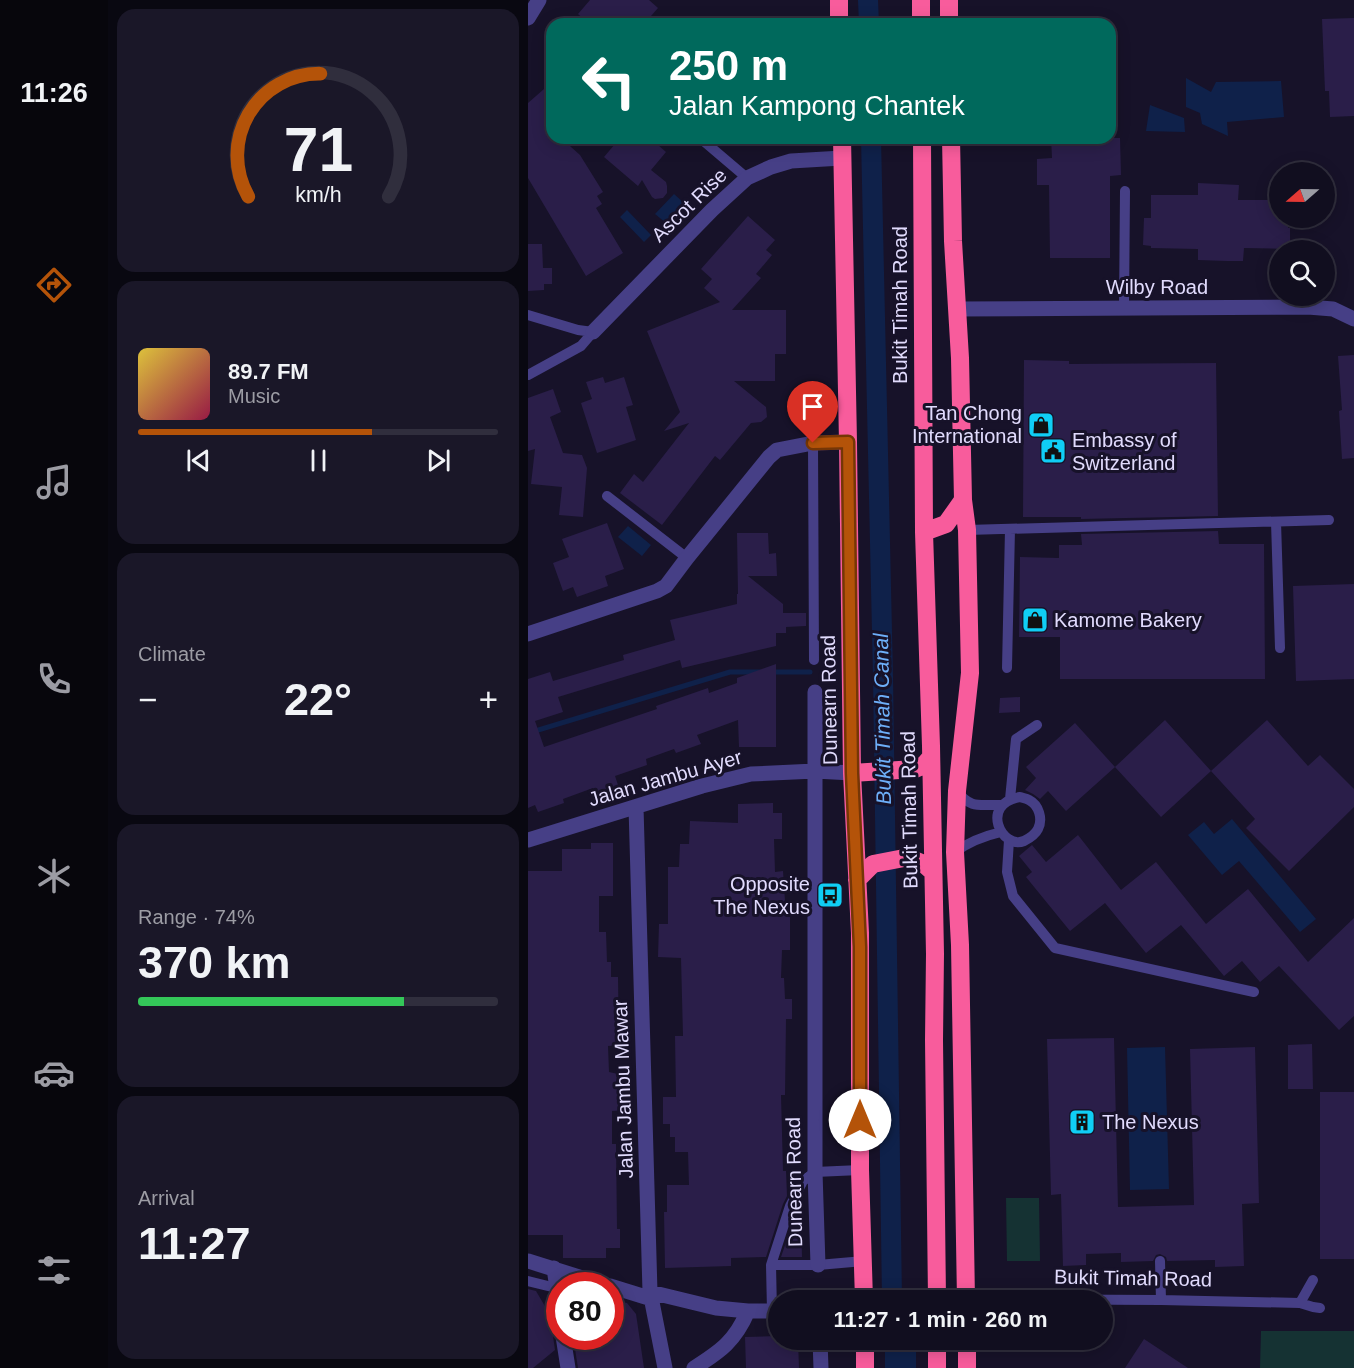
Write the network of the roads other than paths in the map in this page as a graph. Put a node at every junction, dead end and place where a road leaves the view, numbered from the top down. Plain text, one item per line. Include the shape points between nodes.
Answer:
1 (539, 0) edge
2 (839, 0) edge
3 (921, 0) edge
4 (949, 0) edge
5 (528, 18) edge
6 (840, 18) edge
7 (921, 18) edge
8 (949, 18) edge
9 (707, 144) edge
10 (842, 144) edge
11 (922, 144) edge
12 (951, 144) edge
13 (842, 158) junction
14 (747, 178) junction
15 (1125, 191) dead end
16 (1124, 308) junction
17 (957, 309) junction
18 (528, 315) edge
19 (1354, 319) edge
20 (593, 332) junction
21 (528, 375) edge
22 (848, 442) junction
23 (813, 443) junction
24 (607, 496) dead end
25 (963, 500) junction
26 (1329, 520) dead end
27 (1276, 522) junction
28 (1010, 529) junction
29 (967, 530) junction
30 (924, 532) junction
31 (687, 558) junction
32 (528, 634) edge
33 (1280, 648) dead end
34 (814, 660) dead end
35 (1007, 668) dead end
36 (814, 692) dead end
37 (1037, 725) dead end
38 (930, 758) junction
39 (815, 771) junction
40 (852, 773) junction
41 (957, 790) junction
42 (1006, 802) junction
43 (636, 807) junction
44 (1005, 836) junction
45 (528, 840) edge
46 (955, 852) junction
47 (933, 873) junction
48 (857, 880) junction
49 (1254, 992) dead end
50 (860, 1170) junction
51 (815, 1172) junction
52 (964, 1247) junction
53 (528, 1261) edge
54 (1160, 1261) dead end
55 (864, 1262) junction
56 (818, 1264) junction
57 (771, 1265) junction
58 (554, 1268) junction
59 (937, 1268) junction
60 (554, 1272) edge
61 (566, 1272) edge
62 (528, 1281) edge
63 (1313, 1281) dead end
64 (546, 1286) edge
65 (624, 1290) edge
66 (774, 1290) edge
67 (864, 1290) edge
68 (937, 1290) edge
69 (966, 1290) edge
70 (651, 1296) junction
71 (1113, 1300) edge
72 (1161, 1300) junction
73 (1300, 1303) junction
74 (1320, 1308) dead end
75 (748, 1311) junction
76 (768, 1311) edge
77 (565, 1350) edge
78 (820, 1350) edge
79 (865, 1350) edge
80 (937, 1350) edge
81 (967, 1350) edge
82 (568, 1368) edge
83 (665, 1368) edge
84 (694, 1368) edge
85 (821, 1368) edge
86 (865, 1368) edge
87 (937, 1368) edge
88 (967, 1368) edge

1 - 5 street
2 - 6 highway
3 - 7 highway
4 - 8 highway
9 - 14 lane
10 - 13 highway, Dunearn Road
11 - 30 highway, Bukit Timah Road
12 - 17 highway
13 - 14 street, Ascot Rise via 791,162
13 - 22 highway, Dunearn Road
14 - 20 street, Ascot Rise
15 - 16 lane
16 - 17 street, Wilby Road
16 - 19 street, Wilby Road via 1308,307 1333,309
17 - 25 highway
18 - 20 lane
20 - 21 lane via 581,346
22 - 23 street
22 - 40 highway, Dunearn Road
23 - 31 street via 777,450 769,457
23 - 34 lane
24 - 31 lane
25 - 29 highway
25 - 30 highway via 946,524
26 - 27 lane
27 - 28 lane
27 - 33 lane
28 - 29 lane
28 - 35 lane
29 - 41 highway via 969,674
30 - 38 highway, Bukit Timah Road
31 - 32 street via 666,586 657,591
36 - 39 street, Dunearn Road
37 - 42 lane via 1016,739
38 - 40 highway via 915,769
38 - 47 highway, Bukit Timah Road
39 - 40 street, Jalan Jambu Ayer
39 - 43 street, Jalan Jambu Ayer via 751,774
39 - 51 street, Dunearn Road
40 - 48 highway, Dunearn Road
41 - 42 lane via 971,804
41 - 46 highway
42 - 44 lane via 997,813 997,823
42 - 44 lane via 1020,797 1029,800 1040,815 1040,825 1035,834 1019,843
43 - 45 street, Jalan Jambu Ayer
43 - 70 street, Jalan Jambu Mawar
44 - 46 lane via 984,836
44 - 49 lane via 1013,896 1055,948
46 - 52 highway
47 - 48 highway via 924,864 904,858 873,864
47 - 59 highway, Bukit Timah Road
48 - 50 highway, Dunearn Road
50 - 51 lane
50 - 55 highway, Dunearn Road
51 - 56 street, Dunearn Road
51 - 57 lane via 796,1193
52 - 59 highway via 955,1259
52 - 69 highway
53 - 58 street
54 - 72 lane
55 - 56 lane, Dunearn Road
55 - 67 highway, Dunearn Road
56 - 57 lane
57 - 66 lane
58 - 60 street
58 - 61 street
59 - 68 highway, Bukit Timah Road
62 - 64 lane
63 - 73 lane
65 - 70 street
70 - 75 street
70 - 83 street, Jalan Jambu Mawar
71 - 72 lane, Bukit Timah Road
72 - 73 lane, Bukit Timah Road
73 - 74 lane, Bukit Timah Road
75 - 76 street
75 - 84 street via 730,1341
77 - 82 street
78 - 85 street
79 - 86 highway
80 - 87 highway
81 - 88 highway

